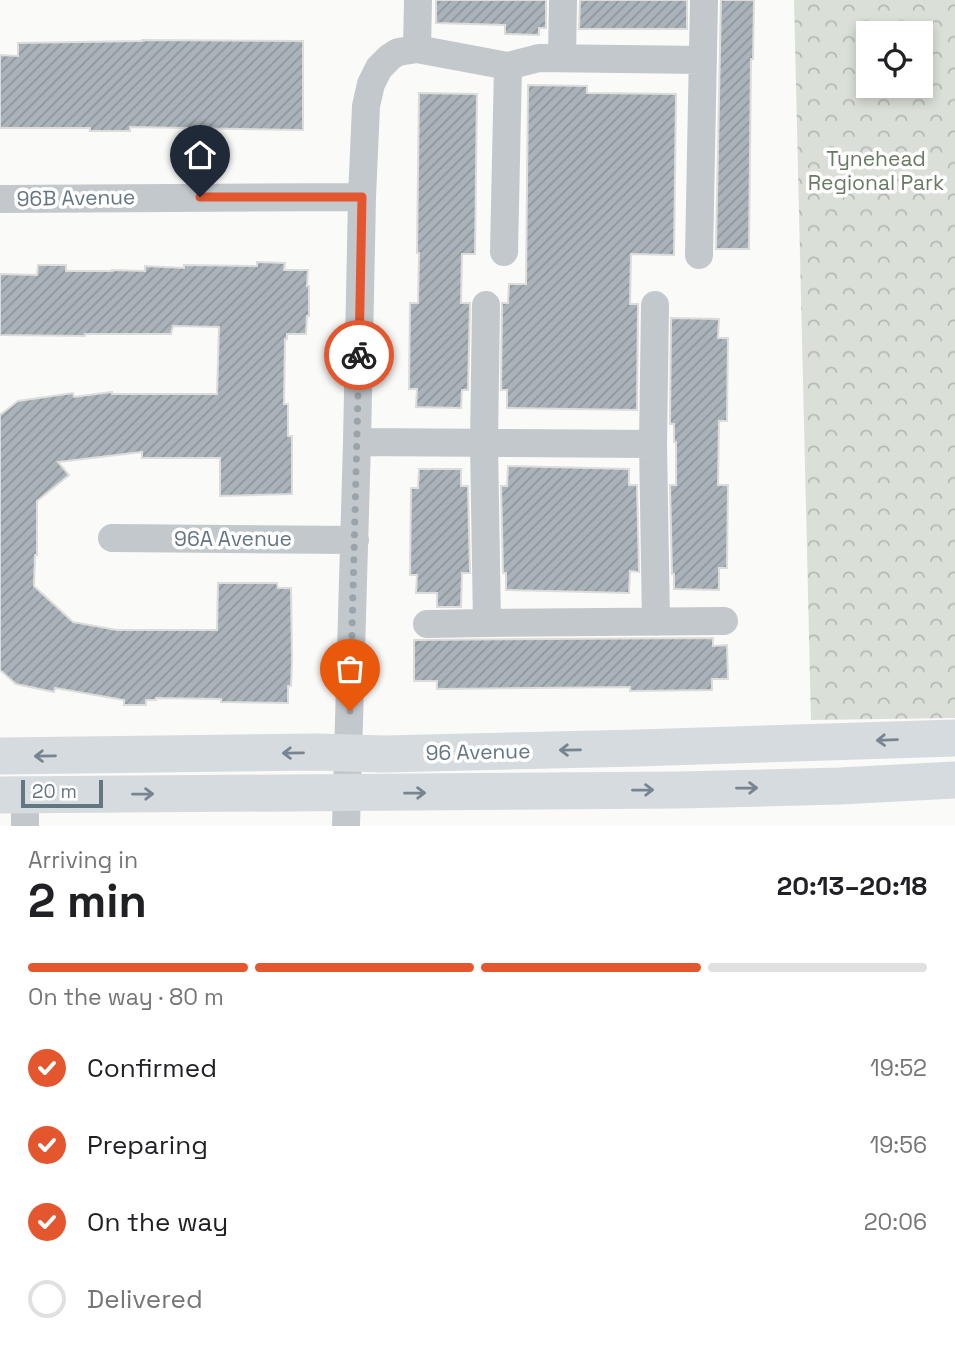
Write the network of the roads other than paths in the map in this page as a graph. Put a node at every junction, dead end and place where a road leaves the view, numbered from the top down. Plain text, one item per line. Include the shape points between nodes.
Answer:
1 (418, 0) edge
2 (563, 0) edge
3 (704, 0) edge
4 (417, 49) junction
5 (562, 58) junction
6 (703, 60) junction
7 (508, 66) junction
8 (362, 197) junction
9 (0, 199) edge
10 (504, 252) dead end
11 (699, 254) dead end
12 (486, 304) dead end
13 (655, 305) dead end
14 (358, 442) junction
15 (484, 443) junction
16 (653, 444) junction
17 (112, 538) dead end
18 (355, 540) junction
19 (724, 621) dead end
20 (656, 622) junction
21 (427, 624) dead end
22 (487, 624) junction
23 (955, 738) edge
24 (349, 752) junction
25 (0, 756) edge
26 (955, 780) edge
27 (17, 806) edge
28 (346, 810) edge

1 - 4 street
2 - 5 street
3 - 6 street
4 - 7 street
4 - 8 street via 390,57 371,84
5 - 6 street
5 - 7 street
6 - 11 street
7 - 10 street
8 - 9 street, 96B Avenue
8 - 14 street
12 - 15 street
13 - 16 street
14 - 15 street
14 - 18 street
15 - 16 street
15 - 22 street
16 - 20 street
17 - 18 street, 96A Avenue
18 - 24 street
19 - 20 street
20 - 22 street
21 - 22 street
23 -> 24 main road, 96 Avenue
24 -> 25 main road, 96 Avenue
24 - 28 street
28 -> 26 main road, 96 Avenue via 679,790
27 -> 28 main road, 96 Avenue via 300,792

